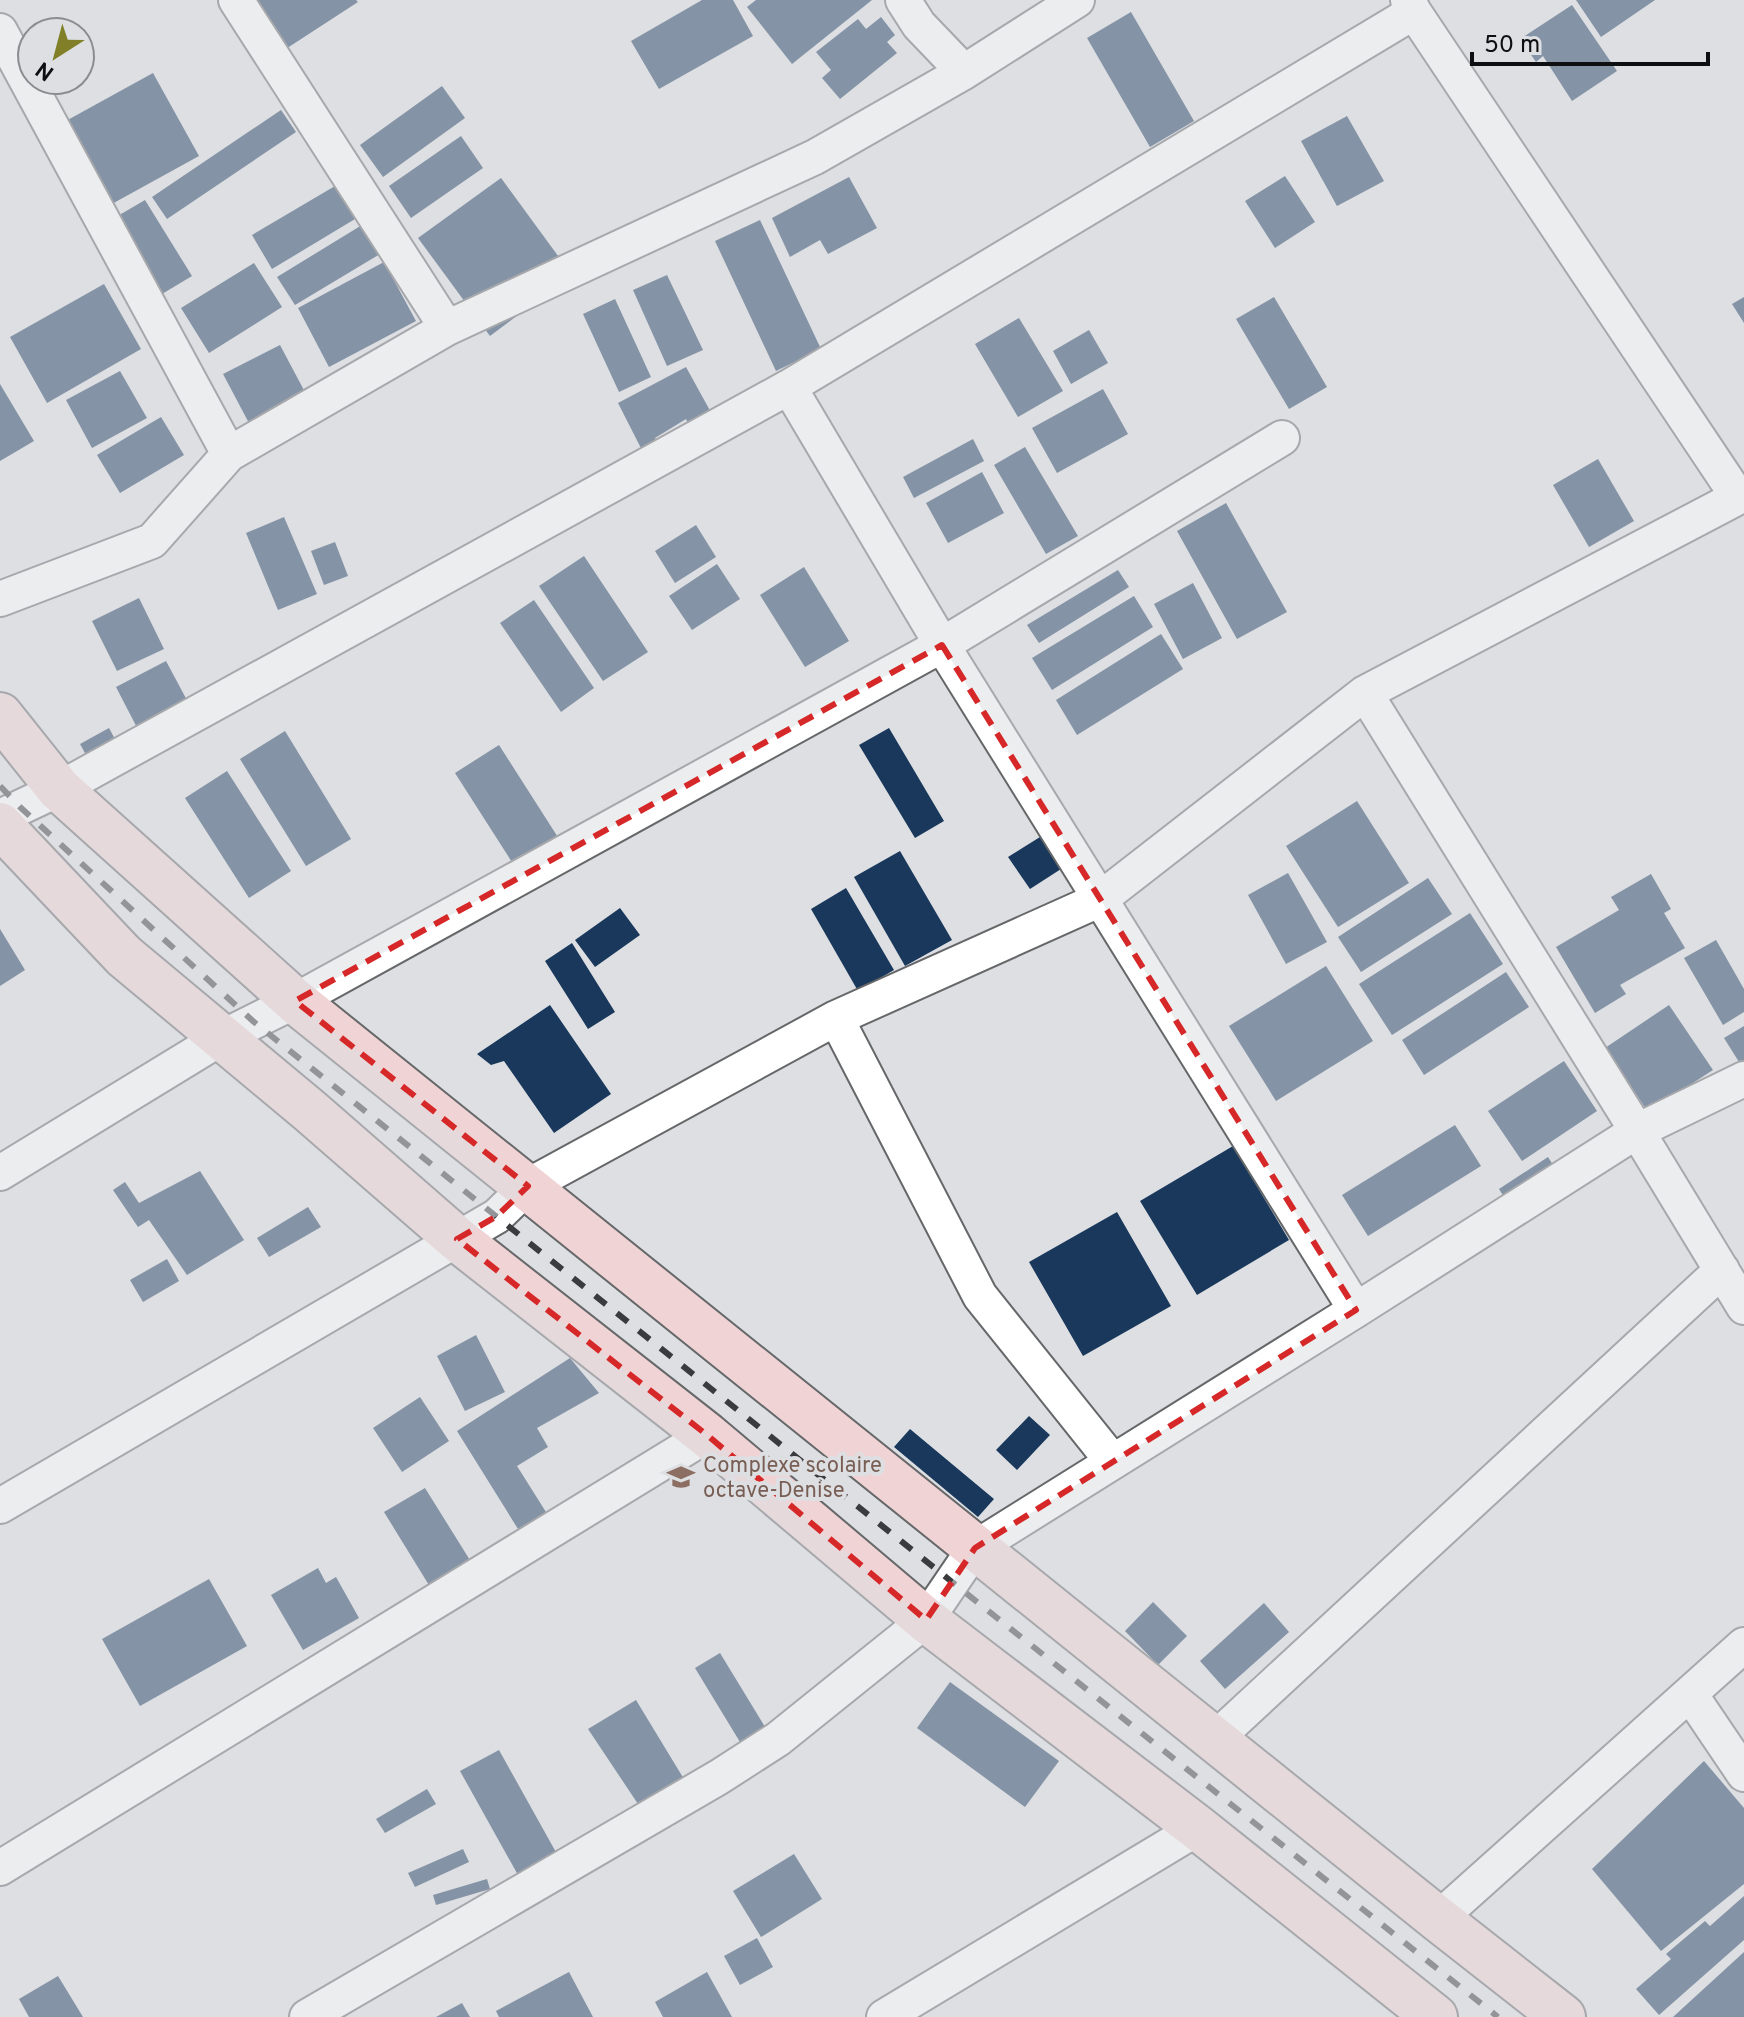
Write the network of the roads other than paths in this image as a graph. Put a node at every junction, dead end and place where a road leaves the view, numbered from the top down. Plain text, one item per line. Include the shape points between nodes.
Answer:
1 (236, 0) edge
2 (903, 0) edge
3 (1077, 0) edge
4 (1411, 6) edge
5 (0, 31) edge
6 (964, 72) junction
7 (447, 328) junction
8 (789, 387) junction
9 (1282, 438) dead end
10 (229, 454) junction
11 (1741, 496) edge
12 (0, 599) edge
13 (942, 645) junction
14 (1365, 693) junction
15 (0, 715) edge
16 (59, 789) junction
17 (0, 817) edge
18 (0, 825) edge
19 (1099, 900) junction
20 (295, 1001) junction
21 (836, 1018) junction
22 (221, 1038) junction
23 (1744, 1079) edge
24 (1637, 1131) junction
25 (0, 1173) edge
26 (528, 1186) junction
27 (457, 1239) junction
28 (1722, 1270) junction
29 (1744, 1307) edge
30 (1356, 1310) junction
31 (707, 1435) junction
32 (1113, 1462) junction
33 (0, 1506) edge
34 (975, 1548) junction
35 (926, 1620) junction
36 (1744, 1645) edge
37 (1690, 1694) junction
38 (1215, 1739) junction
39 (1744, 1774) edge
40 (1198, 1828) junction
41 (0, 1868) edge
42 (1438, 1919) junction
43 (307, 2017) edge
44 (884, 2017) edge
45 (1435, 2017) edge
46 (1563, 2017) edge

1 - 7 street
2 - 6 street
3 - 6 street
4 - 8 street
4 - 11 street
5 - 10 street
6 - 7 street via 815,157
7 - 10 street
8 - 13 street
8 - 16 street
9 - 13 street
10 - 12 street via 152,541
11 - 14 street
13 - 19 street
13 - 20 street
14 - 19 street
14 - 24 street
15 - 16 main road
16 - 17 street
16 - 20 main road
18 - 22 main road via 124,956
19 - 21 street
19 - 30 street
20 - 22 street
20 - 26 main road
21 - 26 street
21 - 32 street via 980,1296
22 - 25 street
22 - 27 main road
23 - 24 street
24 - 28 street
24 - 30 street
26 - 27 street via 497,1216
26 - 34 main road
27 - 31 main road
27 - 33 street
28 - 29 street
28 - 38 street
30 - 32 street
31 - 35 main road
31 - 41 street
32 - 34 street
34 - 35 street
34 - 38 main road
35 - 40 main road
35 - 43 street via 778,1739 719,1777
36 - 37 street
37 - 39 street
37 - 42 street
38 - 42 main road
40 - 44 street
40 - 45 main road
42 - 46 main road

